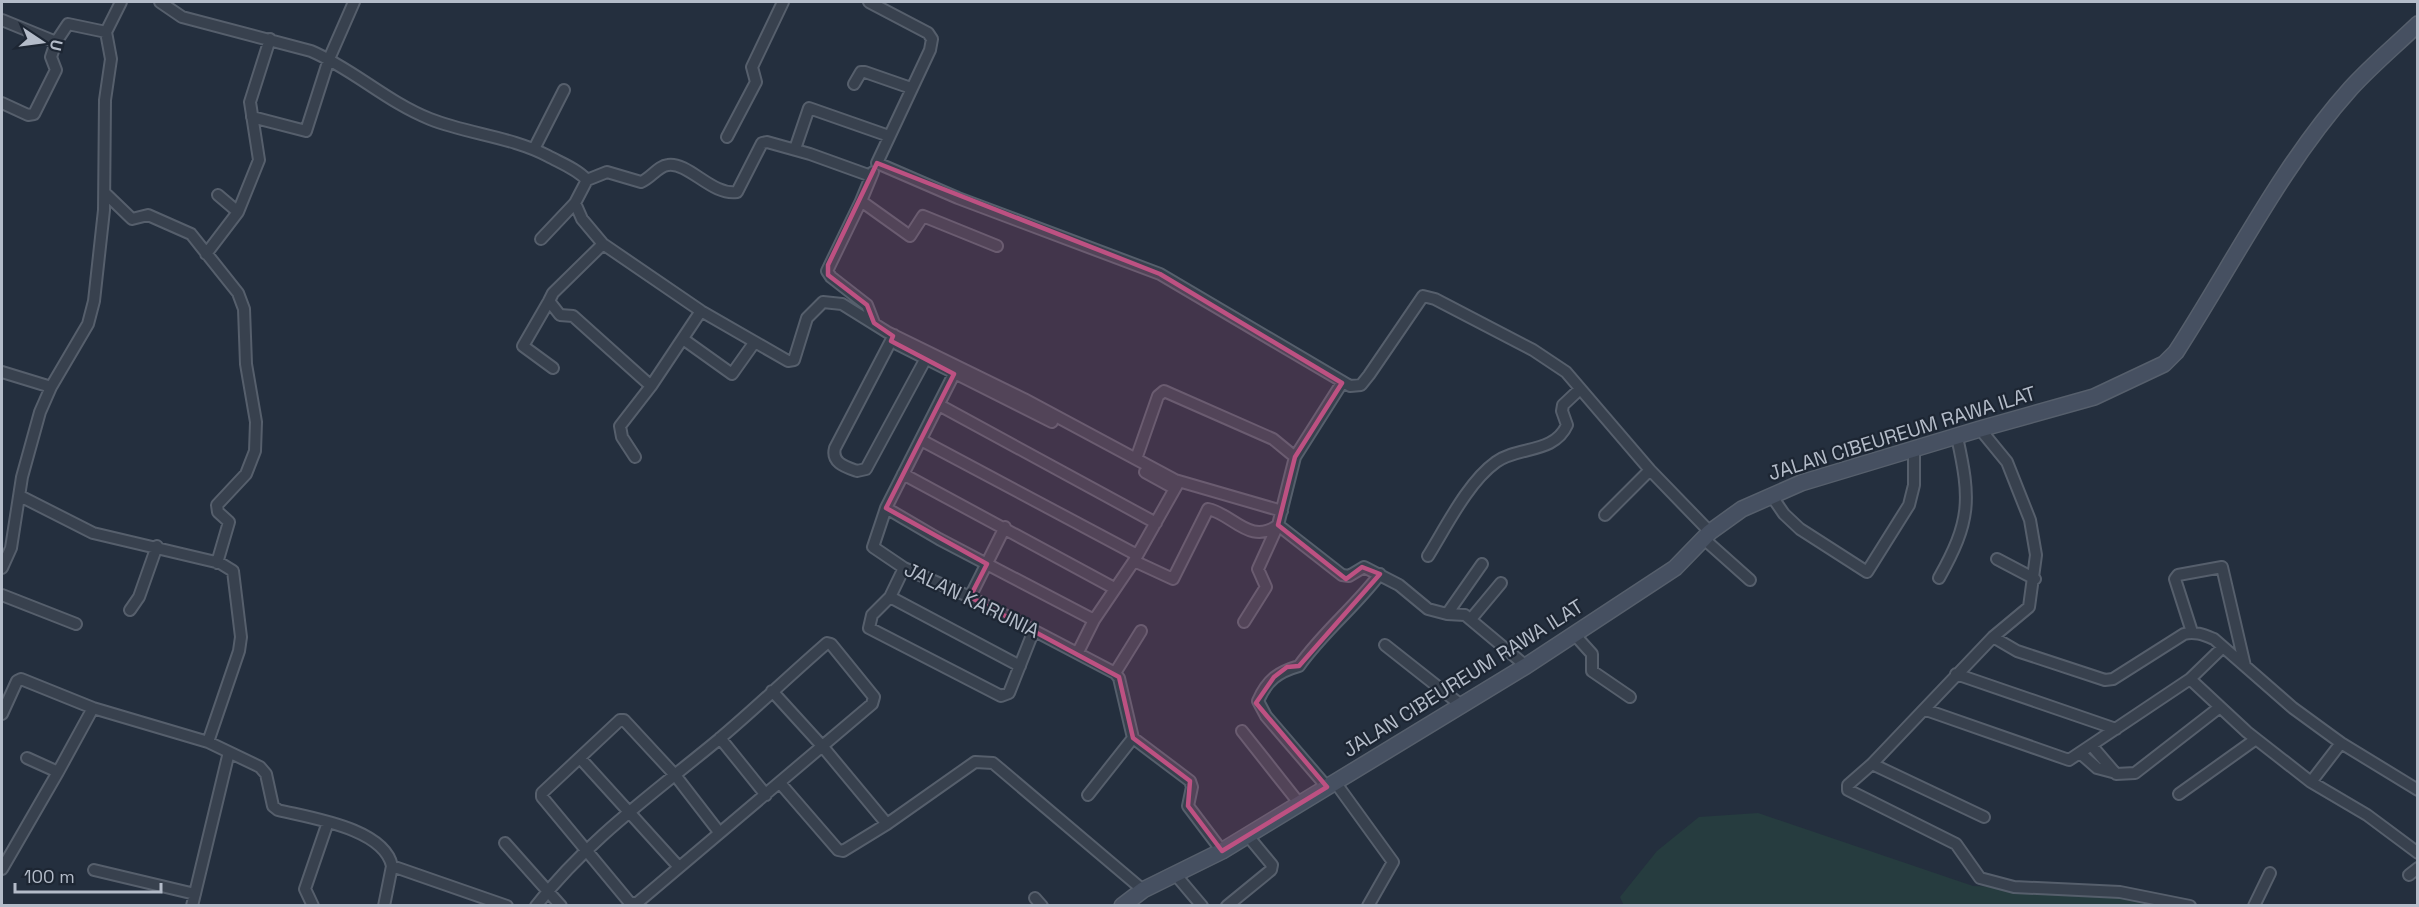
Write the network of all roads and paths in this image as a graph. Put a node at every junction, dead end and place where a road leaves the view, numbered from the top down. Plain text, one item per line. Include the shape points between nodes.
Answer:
1 (121, 2) edge
2 (159, 2) edge
3 (354, 2) edge
4 (783, 2) edge
5 (869, 2) edge
6 (2, 20) edge
7 (2418, 24) edge
8 (106, 32) junction
9 (270, 39) junction
10 (56, 42) junction
11 (329, 59) junction
12 (854, 84) dead end
13 (911, 88) junction
14 (564, 90) dead end
15 (2, 103) edge
16 (252, 117) junction
17 (889, 136) junction
18 (727, 137) dead end
19 (534, 148) junction
20 (795, 149) junction
21 (877, 164) junction
22 (871, 176) junction
23 (587, 180) junction
24 (105, 193) junction
25 (218, 195) dead end
26 (861, 201) junction
27 (575, 203) junction
28 (238, 212) junction
29 (541, 239) dead end
30 (603, 244) junction
31 (997, 246) dead end
32 (206, 254) junction
33 (549, 301) junction
34 (701, 311) junction
35 (874, 323) junction
36 (893, 338) junction
37 (682, 339) junction
38 (754, 343) junction
39 (925, 360) junction
40 (553, 368) dead end
41 (2, 372) edge
42 (954, 374) junction
43 (1342, 382) junction
44 (651, 386) junction
45 (51, 387) junction
46 (1580, 389) junction
47 (939, 405) junction
48 (1980, 429) junction
49 (1957, 437) junction
50 (921, 440) junction
51 (1914, 450) junction
52 (635, 457) dead end
53 (1295, 457) junction
54 (1136, 459) junction
55 (1650, 470) junction
56 (903, 474) junction
57 (1177, 485) junction
58 (1771, 495) junction
59 (20, 496) junction
60 (886, 508) junction
61 (1282, 512) junction
62 (1605, 515) dead end
63 (1156, 523) junction
64 (1278, 525) junction
65 (1005, 527) junction
66 (1707, 535) junction
67 (157, 546) junction
68 (1428, 556) dead end
69 (1135, 558) junction
70 (1997, 559) dead end
71 (217, 563) junction
72 (987, 564) junction
73 (1482, 564) dead end
74 (2, 566) edge
75 (904, 568) junction
76 (1380, 574) junction
77 (1939, 578) dead end
78 (1750, 579) dead end
79 (2035, 579) junction
80 (1501, 583) dead end
81 (1114, 588) junction
82 (2, 595) edge
83 (890, 597) junction
84 (970, 597) junction
85 (130, 610) dead end
86 (1448, 615) junction
87 (1471, 619) junction
88 (1094, 620) junction
89 (1244, 622) dead end
90 (76, 624) dead end
91 (1034, 630) junction
92 (1141, 631) dead end
93 (2192, 632) junction
94 (1574, 634) junction
95 (1993, 637) junction
96 (1385, 645) dead end
97 (2223, 647) junction
98 (1078, 652) junction
99 (1020, 666) junction
100 (1526, 666) junction
101 (2245, 667) junction
102 (1115, 673) junction
103 (1956, 674) junction
104 (2190, 679) junction
105 (772, 691) junction
106 (1630, 697) dead end
107 (1461, 705) junction
108 (2220, 706) junction
109 (93, 708) junction
110 (1926, 710) junction
111 (2, 714) edge
112 (2116, 729) junction
113 (1242, 731) dead end
114 (720, 738) junction
115 (1133, 738) junction
116 (2256, 739) junction
117 (208, 742) junction
118 (2342, 743) junction
119 (2092, 746) junction
120 (823, 747) junction
121 (229, 752) junction
122 (2080, 753) junction
123 (27, 758) dead end
124 (580, 758) junction
125 (1872, 764) junction
126 (58, 772) junction
127 (2116, 774) junction
128 (675, 775) junction
129 (2311, 782) junction
130 (780, 783) junction
131 (1331, 784) junction
132 (2418, 789) edge
133 (2179, 794) dead end
134 (766, 795) junction
135 (1088, 795) dead end
136 (1299, 803) junction
137 (629, 813) junction
138 (1984, 817) dead end
139 (328, 822) junction
140 (887, 824) junction
141 (719, 832) junction
142 (1248, 836) junction
143 (505, 843) dead end
144 (1222, 851) junction
145 (585, 852) junction
146 (2418, 853) edge
147 (392, 866) junction
148 (678, 866) junction
149 (2, 868) edge
150 (2418, 868) edge
151 (94, 870) dead end
152 (2270, 873) dead end
153 (1175, 874) junction
154 (2409, 875) dead end
155 (549, 890) junction
156 (1143, 890) junction
157 (195, 894) junction
158 (192, 906) edge
159 (313, 906) edge
160 (384, 906) edge
161 (507, 906) edge
162 (536, 906) edge
163 (561, 906) edge
164 (1122, 906) edge
165 (1202, 906) edge
166 (1227, 906) edge
167 (1368, 906) edge
168 (2190, 906) edge
169 (2254, 906) edge

1 - 8 street
2 - 9 street via 183,17
3 - 11 street
4 - 18 street via 753,66 756,82
5 - 13 street via 928,33 932,39
6 - 10 street
7 - 48 street, JALAN CIBEUREUM RAWA ILAT via 2352,87 2322,124 2176,352 2164,364 2094,397
8 - 10 street via 68,24
8 - 24 street via 111,59 105,100
9 - 11 street
9 - 16 street via 250,102
10 - 15 street via 51,57 56,70 34,114
11 - 16 street via 306,131
11 - 19 street via 364,84 430,119
12 - 13 street via 865,72
13 - 17 street
14 - 19 street
16 - 28 street via 259,159
17 - 20 street via 809,108
17 - 21 street
19 - 23 street
20 - 22 street
20 - 23 street via 762,143 737,192 731,193 674,165 662,167 641,182 607,172
21 - 22 street
21 - 43 street via 1160,274
22 - 26 street
23 - 27 street
24 - 32 street via 132,219 144,214 180,227
24 - 45 street via 88,324
25 - 28 street
26 - 31 street via 910,236 924,216
26 - 35 street via 827,271 867,305
27 - 29 street
27 - 30 street via 582,219
28 - 32 street
30 - 33 street
30 - 34 street
32 - 71 street via 238,293 244,309 246,364 256,422 252,463 217,505 218,512 229,522
33 - 40 street via 523,346
33 - 44 street via 560,315 573,316
34 - 37 street
34 - 38 street
35 - 36 street
35 - 38 street via 842,304 823,302 807,318 794,360 788,361
36 - 39 street
36 - 39 street via 835,448 837,461 855,470 866,469
36 - 54 street via 1024,399
37 - 38 street via 732,374
37 - 44 street
39 - 42 street
41 - 45 street
42 - 47 street
42 - 57 street
43 - 46 street via 1361,385 1426,296 1547,358
43 - 53 street
44 - 52 street via 620,426
45 - 59 street via 29,446
46 - 55 street
46 - 68 street via 1563,405 1565,430 1544,447 1507,455 1488,468
47 - 50 street
47 - 63 street
48 - 49 street, JALAN CIBEUREUM RAWA ILAT
48 - 79 street via 2009,466 2030,520 2036,549
49 - 51 street, JALAN CIBEUREUM RAWA ILAT
49 - 77 street via 1965,473 1967,511
50 - 56 street
50 - 69 street
51 - 58 street, JALAN CIBEUREUM RAWA ILAT
51 - 58 street via 1914,485 1909,505 1867,572 1800,529
53 - 54 street via 1273,439 1164,391 1158,396
53 - 61 street
54 - 57 street
55 - 62 street
55 - 66 street
56 - 60 street
56 - 65 street
57 - 61 street
57 - 63 street
58 - 66 street, JALAN CIBEUREUM RAWA ILAT via 1742,509
59 - 67 street via 93,533
59 - 74 street via 11,548
60 - 72 street
60 - 75 street, JALAN KARUNIA via 873,542 876,550
61 - 64 street
63 - 69 street
64 - 69 street via 1264,532 1248,531 1208,509 1173,579
64 - 76 street via 1342,575 1351,575 1362,567
64 - 89 street via 1258,569 1266,587
65 - 72 street
65 - 81 street
66 - 78 street
66 - 94 street, JALAN CIBEUREUM RAWA ILAT via 1675,568
67 - 71 street
67 - 85 street via 139,597
69 - 81 street
70 - 79 street
71 - 117 street via 229,567 236,577 241,637
72 - 84 street
72 - 88 street
73 - 86 street
75 - 83 street
75 - 84 street, JALAN KARUNIA
76 - 86 street via 1428,609
76 - 131 street via 1299,666 1286,668 1274,677 1258,701 1266,716
79 - 95 street via 2028,609
80 - 87 street
81 - 88 street
82 - 90 street
83 - 99 street
83 - 99 street via 872,615 869,628 1001,696 1009,693
84 - 91 street, JALAN KARUNIA
86 - 87 street via 1462,614
87 - 100 street
88 - 98 street
91 - 98 street, JALAN KARUNIA
91 - 99 street
92 - 102 street
93 - 95 street via 2105,680 2017,651
93 - 97 street via 2214,639
93 - 101 street via 2175,577 2219,567 2223,570
94 - 100 street, JALAN CIBEUREUM RAWA ILAT
94 - 106 street via 1592,654 1592,671
95 - 103 street
96 - 107 street
97 - 101 street
97 - 104 street
98 - 102 street, JALAN KARUNIA
100 - 107 street, JALAN CIBEUREUM RAWA ILAT
101 - 118 street
102 - 115 street
103 - 110 street
103 - 112 street
104 - 108 street
104 - 112 street
105 - 114 street
105 - 120 street
105 - 120 street via 827,643 831,644 874,701
107 - 131 street, JALAN CIBEUREUM RAWA ILAT
108 - 116 street
108 - 127 street via 2135,773
109 - 111 street via 21,679
109 - 117 street
109 - 126 street
110 - 122 street via 2064,759
110 - 125 street
112 - 119 street
113 - 136 street
114 - 128 street
114 - 134 street
115 - 135 street
115 - 144 street via 1190,781 1188,806
116 - 129 street
116 - 133 street
117 - 121 street
118 - 129 street
118 - 132 street
119 - 122 street
119 - 127 street
120 - 130 street
120 - 140 street
121 - 139 street via 266,774 273,806 278,810
121 - 157 street
122 - 127 street via 2097,768
123 - 126 street
124 - 128 street via 624,720
124 - 137 street
124 - 145 street via 543,789 542,796
125 - 138 street
125 - 168 street via 1848,785 1848,790 1956,844 1980,878 2014,887 2120,892
126 - 149 street
128 - 137 street
128 - 141 street
129 - 146 street via 2367,815
130 - 134 street
130 - 140 street via 838,850 847,850
131 - 136 street, JALAN CIBEUREUM RAWA ILAT
131 - 167 street via 1392,862
134 - 141 street
136 - 142 street, JALAN CIBEUREUM RAWA ILAT
137 - 145 street
137 - 148 street
139 - 147 street via 380,845 390,856
139 - 159 street via 305,889
140 - 156 street via 975,762 993,763
141 - 148 street
142 - 144 street, JALAN CIBEUREUM RAWA ILAT
142 - 166 street via 1272,865 1271,870
143 - 155 street
144 - 153 street, JALAN CIBEUREUM RAWA ILAT
145 - 148 street via 634,905
145 - 155 street
147 - 160 street
147 - 161 street
150 - 154 street
151 - 157 street
152 - 169 street
153 - 156 street, JALAN CIBEUREUM RAWA ILAT
153 - 165 street
155 - 162 street
155 - 163 street
156 - 164 street, JALAN CIBEUREUM RAWA ILAT
157 - 158 street

